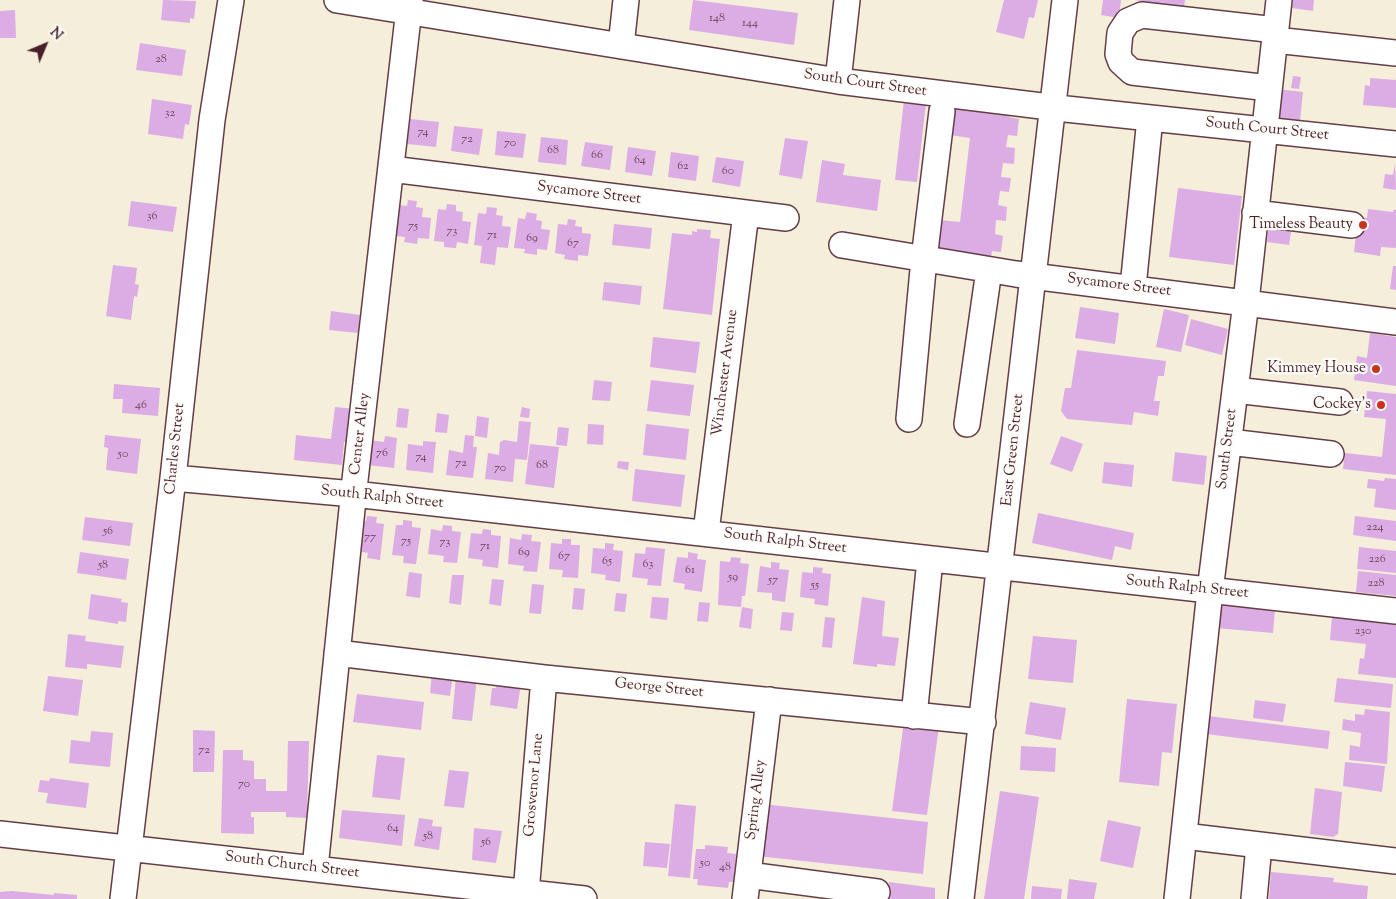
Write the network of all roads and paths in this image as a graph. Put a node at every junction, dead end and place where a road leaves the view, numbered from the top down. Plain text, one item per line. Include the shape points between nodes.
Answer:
1 (231, 0) edge
2 (337, 0) edge
3 (626, 0) edge
4 (847, 0) edge
5 (1065, 0) edge
6 (1279, 0) edge
7 (410, 6) edge
8 (1275, 35) junction
9 (621, 46) junction
10 (1396, 53) edge
11 (838, 81) junction
12 (1269, 88) junction
13 (1053, 108) junction
14 (942, 111) dead end
15 (1150, 118) junction
16 (1264, 129) junction
17 (1396, 144) edge
18 (391, 169) junction
19 (746, 213) junction
20 (1255, 213) junction
21 (786, 218) dead end
22 (1352, 225) dead end
23 (842, 245) dead end
24 (924, 259) junction
25 (989, 270) junction
26 (1033, 276) junction
27 (1133, 287) junction
28 (1246, 302) junction
29 (1396, 322) edge
30 (1235, 390) junction
31 (1340, 402) dead end
32 (908, 419) dead end
33 (967, 424) dead end
34 (1229, 442) junction
35 (1331, 454) dead end
36 (173, 478) junction
37 (354, 494) junction
38 (706, 532) junction
39 (930, 560) junction
40 (1000, 567) junction
41 (1210, 591) junction
42 (1396, 611) edge
43 (337, 653) junction
44 (544, 678) junction
45 (769, 700) junction
46 (914, 716) junction
47 (982, 722) junction
48 (0, 834) edge
49 (1184, 836) junction
50 (1259, 845) junction
51 (130, 847) junction
52 (1396, 861) edge
53 (315, 868) junction
54 (747, 887) edge
55 (406, 890) edge
56 (818, 892) edge
57 (877, 892) dead end
58 (526, 893) junction
59 (123, 899) edge
60 (584, 899) edge
61 (961, 899) edge
62 (1177, 899) edge
63 (1254, 899) edge

1 - 36 street, Charles Street via 212,120
2 - 7 street, South Court Street
3 - 9 street
4 - 11 street
5 - 13 street, East Green Street
6 - 8 street, South Street
7 - 9 street, South Court Street
7 - 18 street, Center Alley
8 - 10 street
8 - 12 street, South Street
8 - 12 street via 1142,15 1128,21 1120,33 1120,62 1132,72
9 - 11 street, South Court Street
11 - 13 street, South Court Street
12 - 16 street, South Street
13 - 15 street, South Court Street
13 - 26 street, East Green Street
14 - 24 street
15 - 16 street, South Court Street
15 - 27 street
16 - 17 street, South Court Street
16 - 20 street, South Street
18 - 19 street, Sycamore Street
18 - 37 street, Center Alley
19 - 21 street, Sycamore Street
19 - 38 street, Winchester Avenue
20 - 22 street
20 - 28 street, South Street
23 - 24 street, Sycamore Street
24 - 25 street, Sycamore Street
24 - 32 street
25 - 26 street, Sycamore Street
25 - 33 street
26 - 27 street, Sycamore Street
26 - 40 street, East Green Street
27 - 28 street, Sycamore Street
28 - 29 street, Sycamore Street
28 - 30 street, South Street
30 - 31 street
30 - 34 street, South Street
34 - 35 street
34 - 41 street, South Street
36 - 37 street, South Ralph Street
36 - 51 street, Charles Street
37 - 38 street, South Ralph Street
37 - 43 street, Center Alley
38 - 39 street, South Ralph Street
39 - 40 street, South Ralph Street
39 - 46 street
40 - 41 street, South Ralph Street
40 - 47 street, East Green Street
41 - 42 street, South Ralph Street
41 - 49 street, South Street
43 - 44 street, George Street
43 - 53 street, Center Alley
44 - 45 street, George Street
44 - 58 street, Grosvenor Lane
45 - 46 street, George Street
45 - 54 street, Spring Alley
46 - 47 street, George Street
47 - 61 street, East Green Street
48 - 51 street, South Church Street
49 - 50 street
49 - 62 street, South Street
50 - 52 street
50 - 63 street
51 - 53 street, South Church Street
51 - 59 street, Charles Street
53 - 55 street, South Church Street
54 - 56 street
55 - 58 street, South Church Street
56 - 57 street
58 - 60 street, South Church Street

